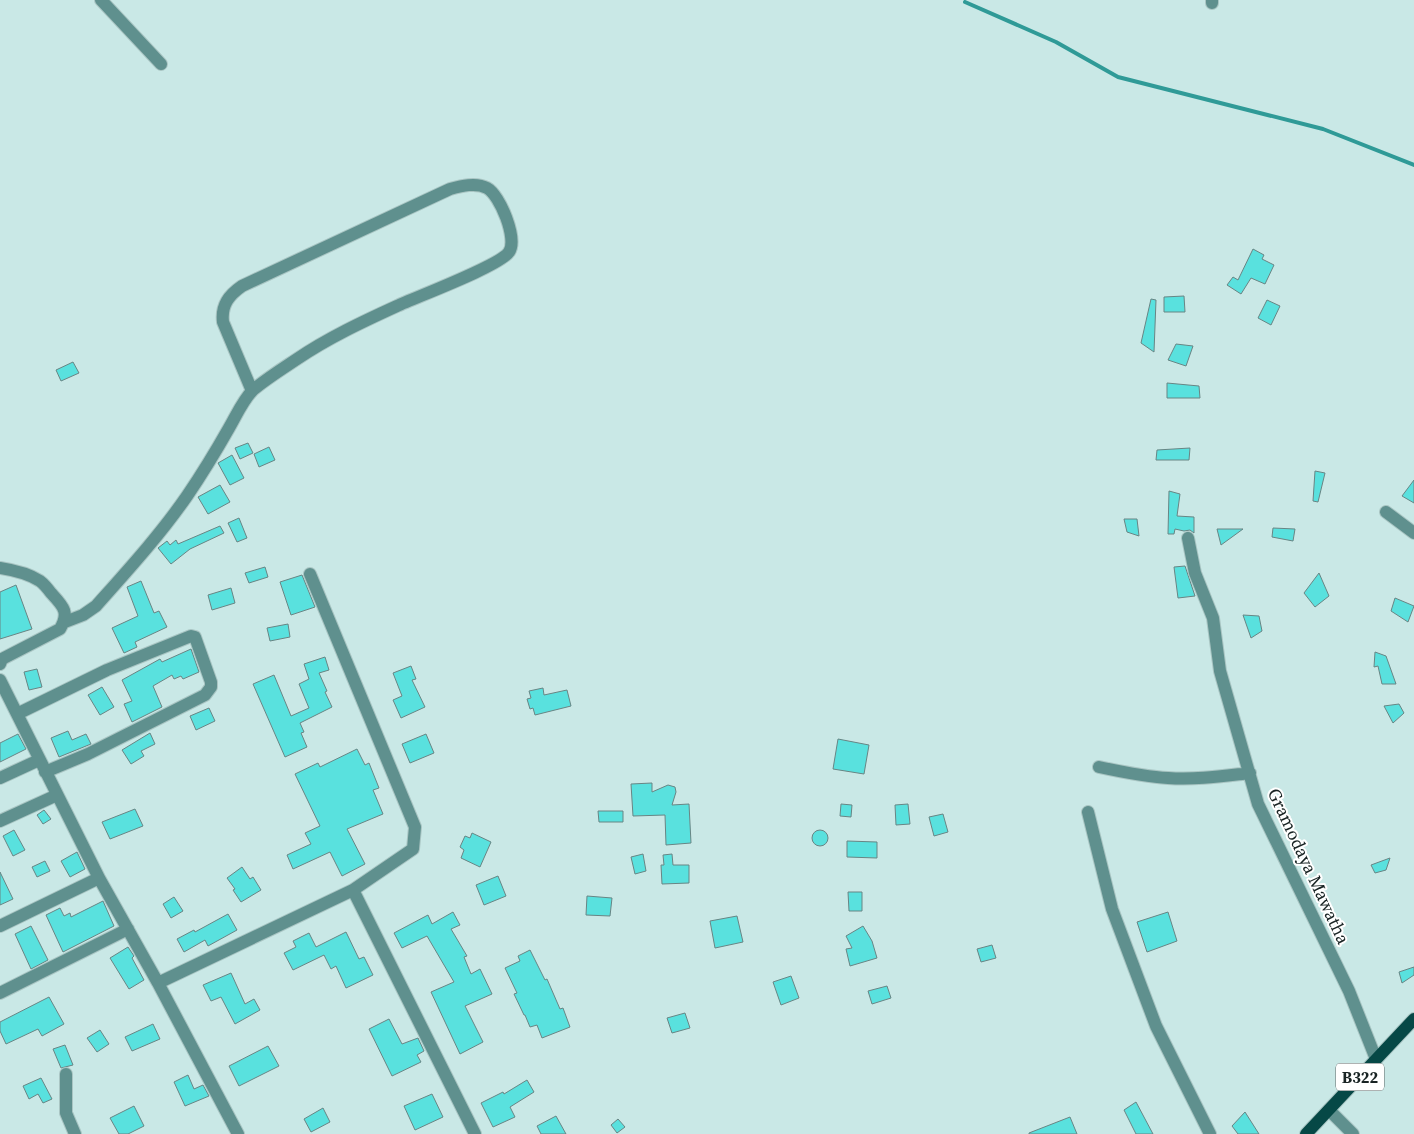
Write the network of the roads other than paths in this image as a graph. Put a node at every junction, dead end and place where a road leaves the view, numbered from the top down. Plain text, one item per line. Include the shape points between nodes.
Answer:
1 (101, 0) edge
2 (161, 64) dead end
3 (252, 391) junction
4 (1386, 512) dead end
5 (1414, 533) edge
6 (1188, 538) dead end
7 (0, 568) edge
8 (310, 574) dead end
9 (65, 622) junction
10 (0, 664) edge
11 (0, 680) edge
12 (17, 714) junction
13 (39, 760) junction
14 (1100, 767) dead end
15 (46, 772) junction
16 (1250, 773) junction
17 (0, 778) edge
18 (57, 795) junction
19 (1088, 812) dead end
20 (0, 821) edge
21 (99, 878) junction
22 (353, 890) junction
23 (0, 926) edge
24 (128, 929) junction
25 (158, 983) junction
26 (0, 993) edge
27 (1414, 1019) edge
28 (1376, 1060) junction
29 (66, 1074) dead end
30 (1329, 1110) junction
31 (75, 1134) edge
32 (238, 1134) edge
33 (475, 1134) edge
34 (1210, 1134) edge
35 (1306, 1134) edge
36 (1353, 1134) edge

1 - 2 street
3 - 3 street via 324,342 503,258 512,243 498,199 480,186 450,189 235,291 226,301 223,322
3 - 9 street via 164,528 96,606
4 - 5 street
6 - 16 street, Gramodaya Mawatha via 1195,573 1213,618 1220,671
7 - 9 street via 41,581 62,605
8 - 22 street via 415,827 413,849
9 - 10 street via 60,629 2,659
11 - 12 street
12 - 13 street
12 - 15 street via 107,670 195,637 211,687 205,695
13 - 15 street
13 - 17 street
14 - 16 street via 1145,776 1192,779
15 - 18 street
16 - 28 street, Gramodaya Mawatha via 1258,804 1349,991
18 - 20 street
18 - 21 street
19 - 34 street via 1112,909 1156,1026
21 - 23 street
21 - 24 street
22 - 25 street
22 - 33 street
24 - 25 street
24 - 26 street
25 - 32 street
27 - 28 main road, B322
28 - 30 main road, B322
29 - 31 street via 66,1113
30 - 35 main road, B322
30 - 36 street

